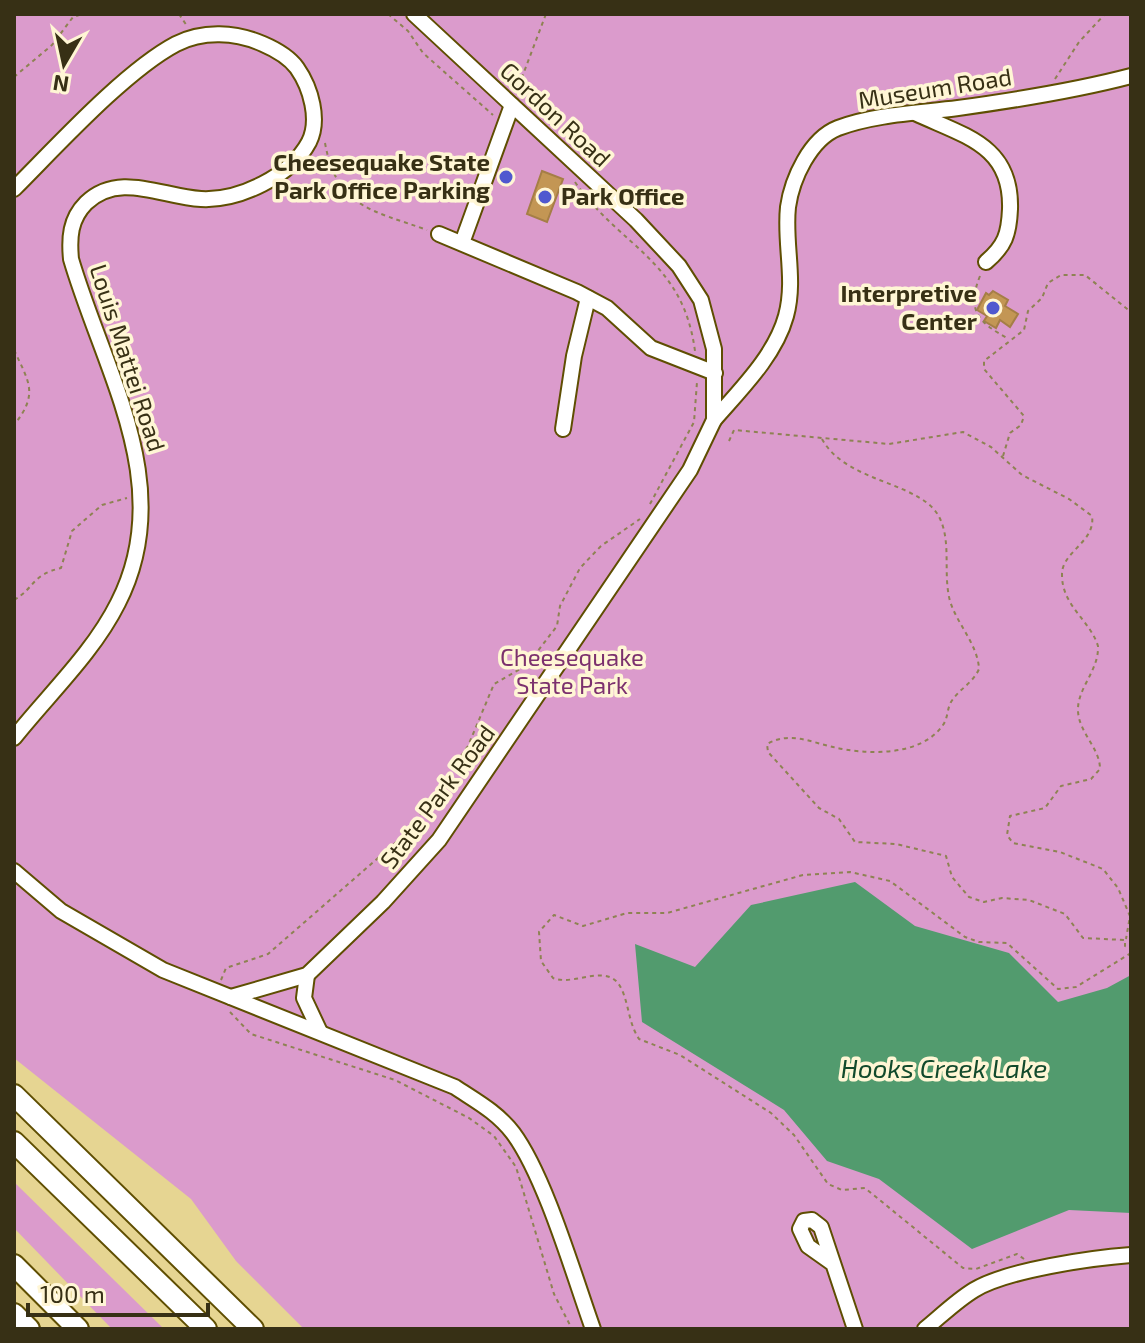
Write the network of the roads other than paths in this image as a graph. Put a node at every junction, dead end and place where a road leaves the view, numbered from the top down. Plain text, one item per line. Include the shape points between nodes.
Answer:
1 (414, 14) edge
2 (1131, 76) edge
3 (512, 105) junction
4 (915, 113) junction
5 (14, 189) edge
6 (439, 234) road end
7 (462, 243) junction
8 (986, 262) road end
9 (588, 298) junction
10 (715, 373) junction
11 (714, 420) junction
12 (563, 429) dead end
13 (656, 508) joint
14 (14, 738) edge
15 (14, 871) edge
16 (307, 975) junction
17 (229, 1003) junction
18 (320, 1032) junction
19 (14, 1095) edge
20 (14, 1142) edge
21 (1131, 1255) edge
22 (832, 1263) dead end
23 (14, 1265) edge
24 (14, 1314) edge
25 (29, 1329) edge
26 (78, 1329) edge
27 (206, 1329) edge
28 (253, 1329) edge
29 (593, 1329) edge
30 (855, 1329) edge
31 (925, 1329) edge

1 - 3 street, Gordon Road
2 - 4 street, Museum Road
3 - 7 street
3 - 10 street, Gordon Road via 679,266 701,300
4 - 8 street via 993,153 1008,175 1009,231 1000,251
4 - 11 street, Museum Road via 835,130 811,150 788,208 791,291 785,319 759,366
5 - 14 street, Louis Mattei Road via 147,63 177,43 203,35 249,37 291,60 310,94 313,130 298,160 280,174 227,196 202,199 116,186 99,192 71,226 71,259 139,460 141,536 118,604 86,652
6 - 7 street
7 - 9 street
9 - 10 street via 651,348
9 - 12 street
10 - 11 street, Gordon Road
11 - 13 street, Gordon Road via 696,460
13 - 16 street, State Park Road via 439,840
15 - 17 street via 61,911
16 - 17 street, State Park Road
16 - 18 street via 304,998
17 - 18 street
18 - 29 street via 455,1087 500,1119 538,1183
19 - 28 highway
20 - 27 highway
21 - 31 street via 975,1289
22 - 30 street
23 - 26 highway
24 - 25 highway

